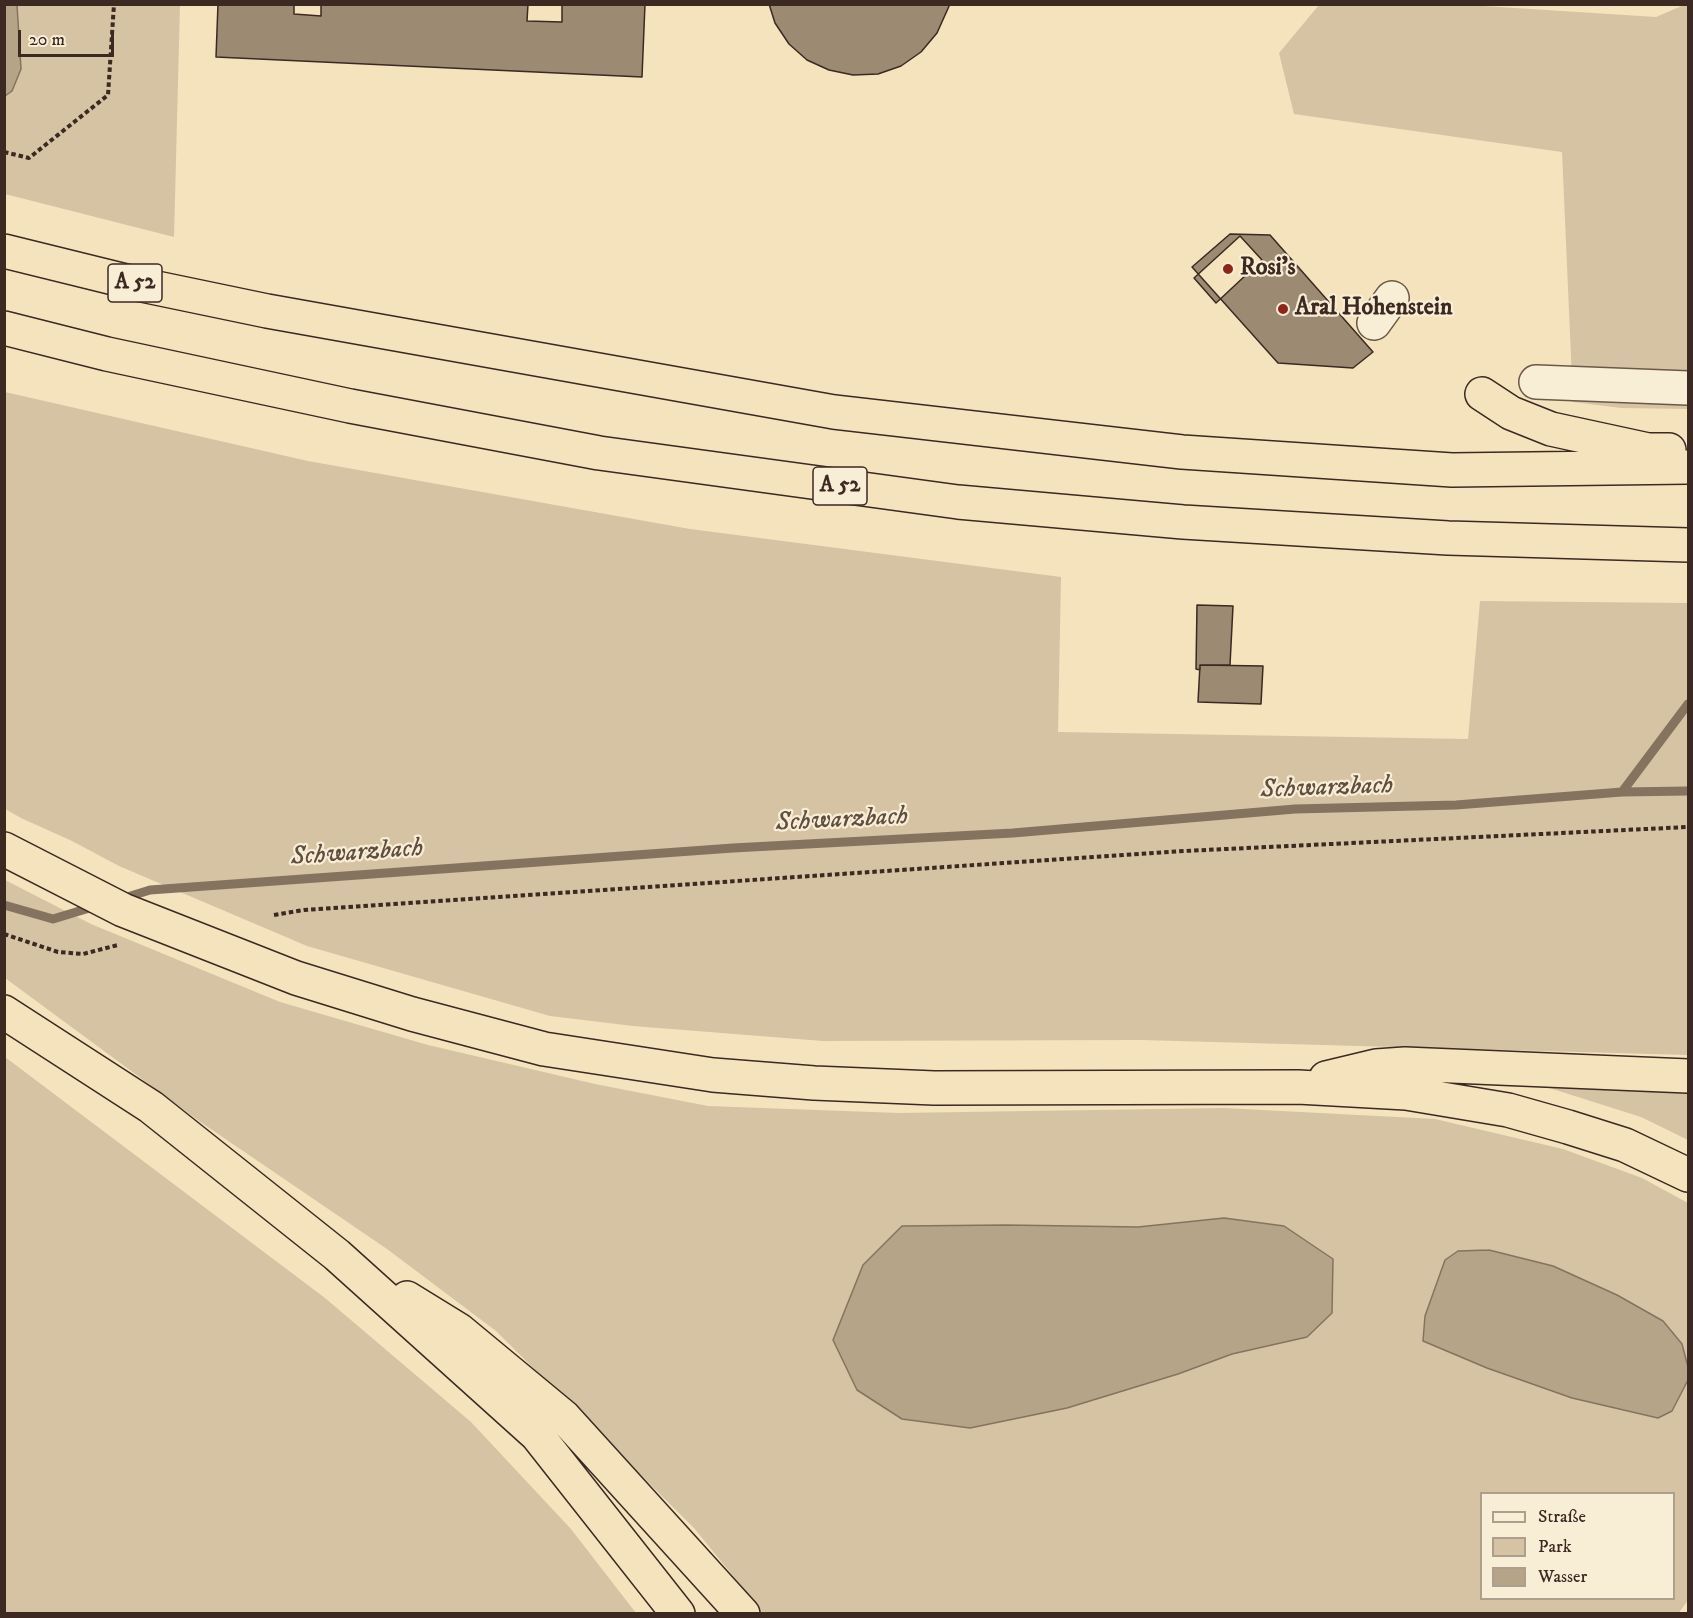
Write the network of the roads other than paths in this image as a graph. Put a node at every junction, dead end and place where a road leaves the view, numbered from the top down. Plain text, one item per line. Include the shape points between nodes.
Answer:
1 (4, 251) edge
2 (4, 328) edge
3 (1536, 382) dead end
4 (1689, 388) edge
5 (1482, 394) dead end
6 (1689, 450) edge
7 (1689, 467) edge
8 (1689, 545) edge
9 (4, 849) edge
10 (4, 1012) edge
11 (1689, 1076) edge
12 (1298, 1087) junction
13 (1689, 1175) edge
14 (337, 1254) junction
15 (678, 1614) edge
16 (743, 1614) edge

1 - 7 highway, A 52 via 267,311 834,412 1182,452 1440,470
2 - 8 highway, A 52 via 350,406 599,453 946,500 1206,524 1448,538
3 - 4 lane
5 - 6 highway via 1511,413 1551,429 1648,450
9 - 12 highway via 123,910 296,978 544,1049 713,1075 814,1083 934,1088
10 - 14 highway via 151,1107
11 - 12 highway via 1405,1064 1376,1066
12 - 13 highway via 1407,1093 1508,1110 1625,1145
14 - 15 highway via 537,1435
14 - 16 highway via 459,1330 564,1417

